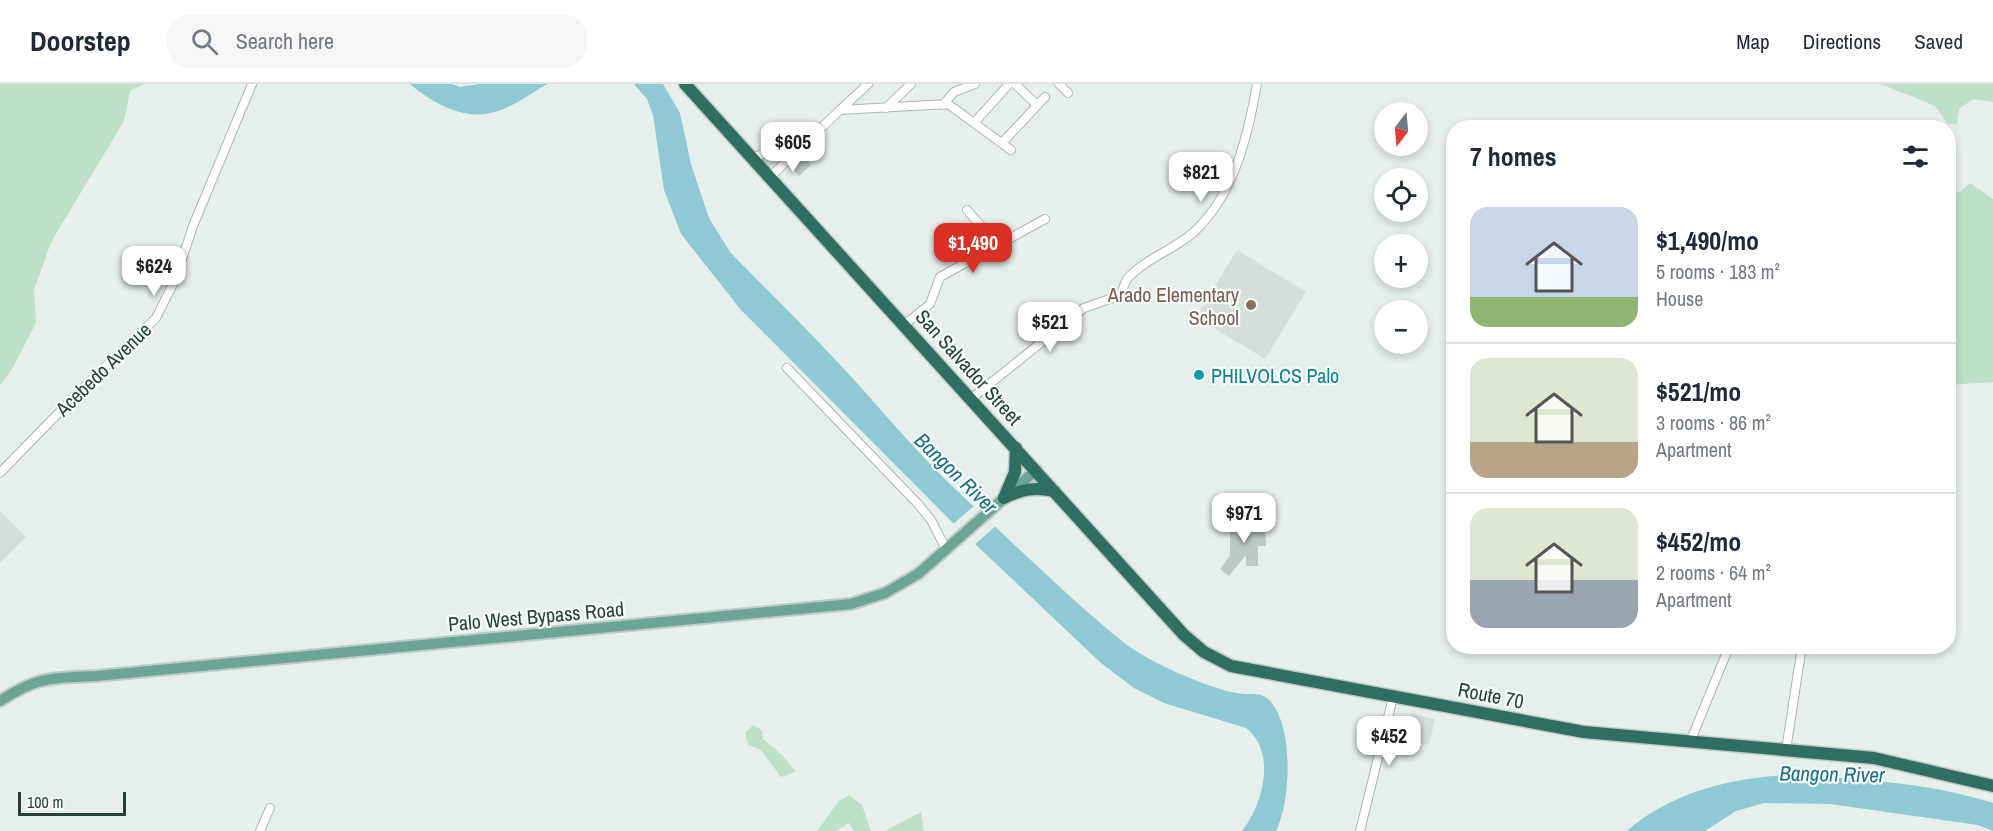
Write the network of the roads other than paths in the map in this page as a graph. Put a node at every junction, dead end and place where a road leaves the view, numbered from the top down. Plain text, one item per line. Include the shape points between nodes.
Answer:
1 (252, 84) edge
2 (685, 84) edge
3 (868, 84) edge
4 (911, 84) edge
5 (975, 84) edge
6 (1010, 84) edge
7 (1015, 84) edge
8 (1059, 84) edge
9 (1257, 84) edge
10 (1068, 93) dead end
11 (1045, 97) dead end
12 (943, 105) junction
13 (1037, 105) junction
14 (886, 108) junction
15 (840, 110) junction
16 (974, 123) junction
17 (1002, 143) junction
18 (798, 150) junction
19 (1011, 150) dead end
20 (753, 158) junction
21 (770, 177) junction
22 (967, 210) dead end
23 (1045, 219) dead end
24 (998, 245) junction
25 (904, 325) junction
26 (788, 368) dead end
27 (971, 399) junction
28 (1016, 448) junction
29 (1036, 470) junction
30 (0, 473) edge
31 (1054, 491) junction
32 (1000, 502) junction
33 (948, 547) junction
34 (1726, 654) edge
35 (1801, 654) edge
36 (1393, 697) junction
37 (0, 701) edge
38 (1690, 742) junction
39 (1786, 750) junction
40 (1993, 786) edge
41 (270, 808) dead end
42 (260, 831) edge
43 (1360, 831) edge

1 - 30 street, Acebedo Avenue via 175,280 156,318
2 - 20 highway, San Salvador Street
3 - 15 street
4 - 14 street
5 - 12 street via 954,92
6 - 16 street
7 - 13 street
8 - 10 street
9 - 27 street via 1247,138 1233,173 1198,228 1126,280 1121,295 1084,308
11 - 13 street
12 - 14 street
12 - 16 street via 948,104
13 - 17 street
14 - 15 street
15 - 18 street
16 - 17 street
17 - 19 street
18 - 20 street via 777,148
18 - 21 street
20 - 21 highway, San Salvador Street
21 - 25 highway, San Salvador Street
22 - 24 street
23 - 24 street
24 - 25 street via 940,277 930,304
25 - 27 highway, San Salvador Street
26 - 33 street via 919,505
27 - 28 highway, San Salvador Street
28 - 29 highway, San Salvador Street
28 - 32 highway via 1013,478
29 - 31 highway, San Salvador Street
29 - 32 main road, Palo West Bypass Road
31 - 32 highway via 1019,490
31 - 36 highway, Route 70 via 1184,635 1204,652 1231,666
32 - 33 main road, Palo West Bypass Road
33 - 37 main road, Palo West Bypass Road via 918,574 885,593 851,604 49,678
34 - 38 street
35 - 39 street
36 - 38 highway, Route 70 via 1584,732
36 - 43 street
38 - 39 highway, Route 70
39 - 40 highway, Route 70 via 1874,758
41 - 42 street

